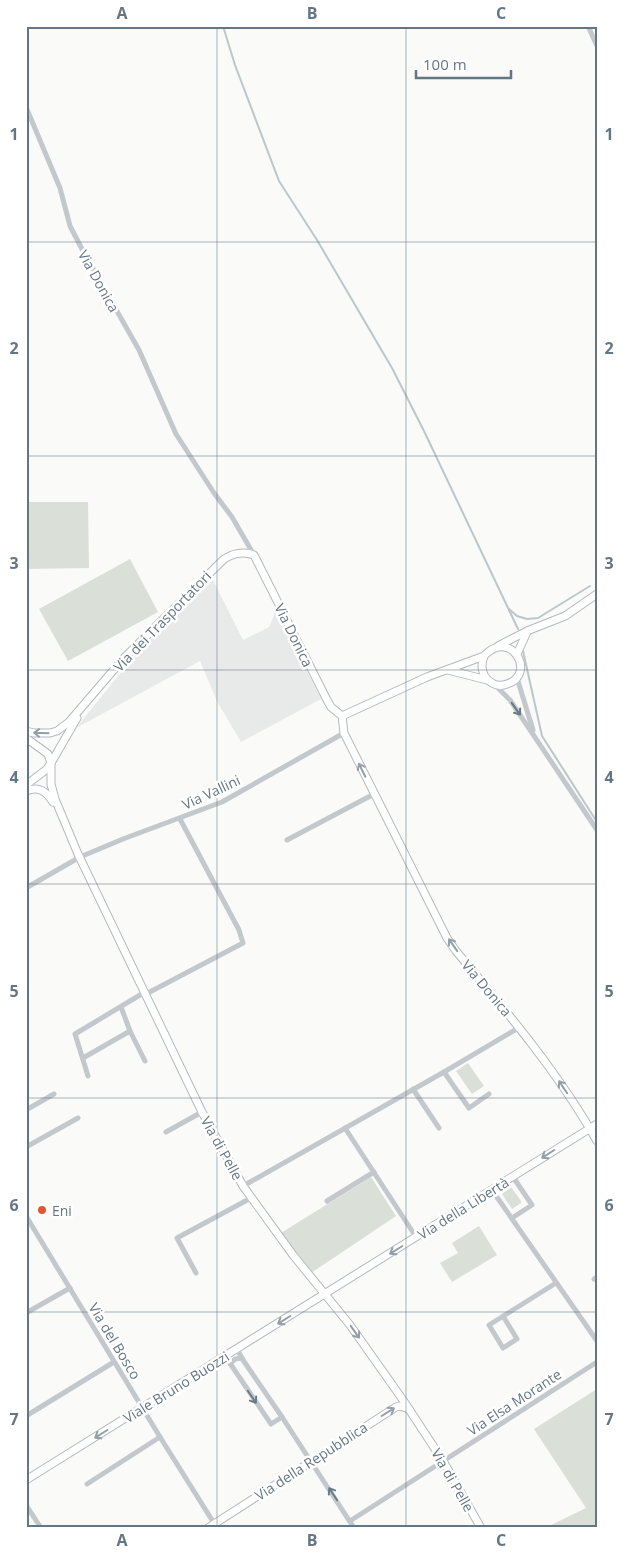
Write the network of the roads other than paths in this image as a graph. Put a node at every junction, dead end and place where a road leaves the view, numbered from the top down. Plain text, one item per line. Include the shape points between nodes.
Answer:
1 (588, 26) edge
2 (597, 46) edge
3 (26, 107) edge
4 (254, 555) junction
5 (597, 594) edge
6 (527, 631) junction
7 (495, 648) junction
8 (517, 654) junction
9 (484, 656) junction
10 (448, 670) junction
11 (517, 678) junction
12 (487, 680) junction
13 (495, 685) junction
14 (82, 709) junction
15 (342, 716) junction
16 (26, 731) edge
17 (344, 733) junction
18 (535, 736) junction
19 (26, 738) edge
20 (52, 764) junction
21 (26, 784) edge
22 (26, 791) edge
23 (374, 794) junction
24 (60, 813) junction
25 (180, 818) junction
26 (597, 830) edge
27 (287, 840) dead end
28 (80, 857) junction
29 (26, 888) edge
30 (145, 993) junction
31 (121, 1007) junction
32 (520, 1027) junction
33 (130, 1031) junction
34 (83, 1058) junction
35 (144, 1061) dead end
36 (444, 1072) junction
37 (88, 1076) dead end
38 (414, 1089) junction
39 (54, 1094) dead end
40 (488, 1094) dead end
41 (26, 1110) edge
42 (202, 1112) junction
43 (78, 1118) dead end
44 (597, 1124) edge
45 (345, 1128) junction
46 (439, 1128) dead end
47 (590, 1128) junction
48 (166, 1132) dead end
49 (597, 1141) edge
50 (26, 1147) edge
51 (374, 1172) junction
52 (513, 1177) junction
53 (244, 1186) junction
54 (492, 1190) junction
55 (251, 1198) junction
56 (327, 1201) dead end
57 (26, 1216) edge
58 (512, 1218) junction
59 (416, 1237) junction
60 (196, 1273) dead end
61 (556, 1283) junction
62 (336, 1287) junction
63 (70, 1288) junction
64 (325, 1294) junction
65 (332, 1302) junction
66 (26, 1313) edge
67 (503, 1316) junction
68 (597, 1342) edge
69 (237, 1349) junction
70 (225, 1356) junction
71 (242, 1358) junction
72 (114, 1362) junction
73 (597, 1362) edge
74 (230, 1364) junction
75 (143, 1408) junction
76 (410, 1411) junction
77 (26, 1416) edge
78 (282, 1417) junction
79 (160, 1437) junction
80 (311, 1460) junction
81 (444, 1461) junction
82 (26, 1480) edge
83 (87, 1484) dead end
84 (26, 1505) edge
85 (350, 1521) junction
86 (213, 1526) edge
87 (353, 1527) edge
88 (41, 1528) edge
89 (481, 1528) edge

1 - 2 street
3 - 4 street, Via Donica via 60,188 70,226 138,350 176,434
4 - 14 street, Via dei Trasportatori via 241,552 224,559 123,659
4 - 15 street, Via Donica via 327,700
5 - 6 street via 566,616
6 - 7 street
6 - 8 street
7 - 8 street via 506,647
7 - 9 street
8 - 11 street via 521,664
9 - 10 street
9 - 12 street via 482,667
10 - 12 street
10 - 15 street
11 - 13 street via 505,685
11 - 18 street
12 - 13 street
13 -> 18 street via 510,700
14 -> 16 street, Via dei Trasportatori via 57,731 44,734
14 - 20 street, Via dei Trasportatori
15 - 17 street, Via Donica
23 -> 17 street, Via Donica
17 - 25 street, Via Vallini via 222,802
18 - 26 street
19 - 20 street via 46,751
20 - 21 street
20 - 24 street, Via di Pelle via 52,784
22 - 24 street via 35,788 45,792
23 - 27 street
32 -> 23 street, Via Donica via 447,938
24 - 28 street, Via di Pelle
25 - 28 street, Via Vallini
25 - 30 street via 243,943
28 - 29 street, Via Vallini
28 - 30 street, Via di Pelle
30 - 31 street
30 - 42 street, Via di Pelle
31 - 33 street
31 - 34 street via 75,1034
32 - 36 street
47 -> 32 street, Via Donica
33 - 34 street
33 - 35 street
34 - 37 street
36 - 38 street
36 - 40 street via 469,1108
38 - 45 street
38 - 46 street
39 - 41 street
42 - 48 street
42 - 53 street, Via di Pelle
43 - 50 street
44 - 47 street, Via della Libertà
45 - 51 street
45 - 53 street
47 - 49 street, Via Donica
47 -> 52 street, Via della Libertà
51 - 56 street
51 - 59 street
52 - 54 street, Via della Libertà
52 - 58 street via 532,1205
53 - 55 street, Via di Pelle
54 - 58 street
54 - 59 street, Via della Libertà
55 - 60 street via 177,1238
55 - 64 street, Via di Pelle
57 - 63 street, Via del Bosco
58 - 61 street
59 -> 62 street, Via della Libertà
61 - 67 street
61 - 68 street
62 - 64 street, Via della Libertà
62 - 65 street
63 - 66 street
63 - 72 street, Via del Bosco
64 - 65 street, Via di Pelle
64 -> 69 street, Viale Bruno Buozzi
65 -> 76 street, Via di Pelle
67 - 67 street via 517,1339 503,1348 488,1326
69 - 70 street, Viale Bruno Buozzi
69 - 71 street
70 - 74 street
70 - 75 street, Viale Bruno Buozzi
71 - 74 street
71 - 78 street
72 - 75 street, Via del Bosco
72 - 77 street
73 - 81 street, Via Elsa Morante
74 -> 78 street via 271,1424
75 - 79 street, Via del Bosco
75 -> 82 street, Viale Bruno Buozzi
80 -> 76 street, Via della Repubblica via 396,1407
76 - 81 street, Via di Pelle
78 - 80 street
79 - 83 street
79 - 86 street, Via del Bosco
85 -> 80 street
80 - 86 street, Via della Repubblica
81 - 85 street, Via Elsa Morante
81 - 89 street, Via di Pelle
84 - 88 street
85 - 87 street

